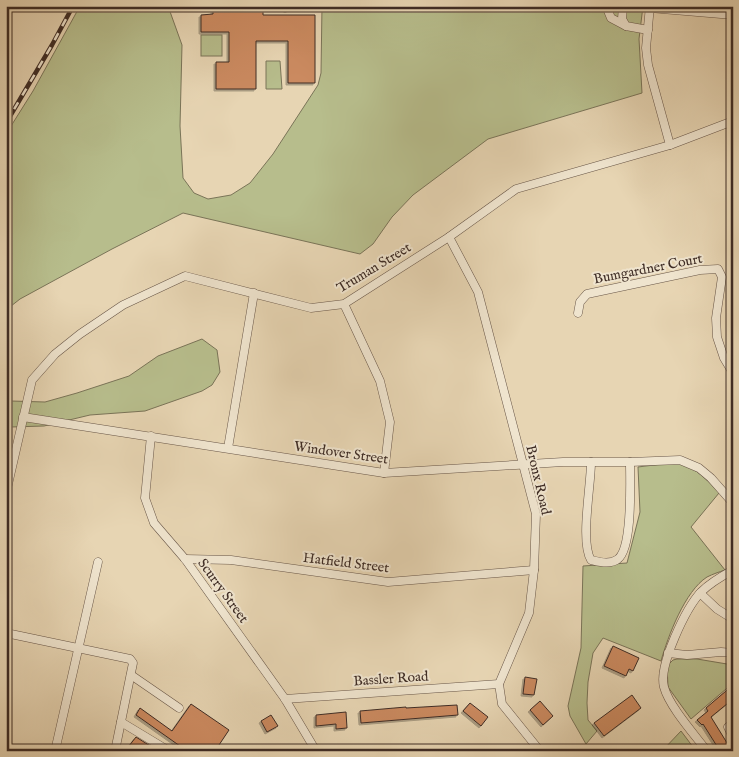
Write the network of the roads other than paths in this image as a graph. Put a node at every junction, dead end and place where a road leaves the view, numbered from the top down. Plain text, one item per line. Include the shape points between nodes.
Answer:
1 (279, 6) edge
2 (291, 6) edge
3 (606, 6) edge
4 (623, 6) edge
5 (650, 7) edge
6 (733, 15) edge
7 (626, 26) junction
8 (648, 30) junction
9 (733, 121) edge
10 (670, 145) junction
11 (449, 237) junction
12 (254, 293) junction
13 (344, 304) junction
14 (578, 313) dead end
15 (733, 373) edge
16 (23, 417) junction
17 (151, 436) junction
18 (228, 448) junction
19 (591, 462) junction
20 (630, 462) junction
21 (523, 465) junction
22 (384, 473) junction
23 (6, 493) edge
24 (733, 502) edge
25 (185, 559) junction
26 (98, 562) dead end
27 (534, 570) junction
28 (733, 570) edge
29 (700, 593) junction
30 (733, 619) edge
31 (6, 633) edge
32 (77, 648) junction
33 (668, 653) junction
34 (733, 653) edge
35 (131, 675) junction
36 (499, 684) junction
37 (284, 699) junction
38 (179, 708) dead end
39 (121, 722) junction
40 (733, 723) edge
41 (733, 737) edge
42 (55, 751) edge
43 (115, 751) edge
44 (169, 751) edge
45 (316, 751) edge
46 (540, 751) edge
47 (707, 751) edge

1 - 2 street
3 - 7 street via 612,18
4 - 7 street via 622,19
5 - 6 street
5 - 8 street
7 - 8 street
8 - 10 street via 648,65
9 - 10 street, Truman Street
10 - 11 street, Truman Street via 516,189
11 - 13 street, Truman Street
11 - 21 street, Bronx Road via 478,292
12 - 13 street, Truman Street via 311,308
12 - 16 street, Truman Street via 185,276 123,305 55,354 32,380
12 - 18 street
13 - 22 street via 380,381 390,422
14 - 15 street, Bumgardner Court via 580,302 587,294 718,269 722,277 716,318 717,337
16 - 17 street, Windover Street
16 - 23 street, Truman Street
17 - 18 street, Windover Street
17 - 25 street, Scurry Street via 145,498 154,523
18 - 22 street, Windover Street
19 - 20 street, Windover Street
19 - 20 street via 586,546 591,560 611,562 625,550
19 - 21 street, Windover Street
20 - 24 street, Windover Street via 672,459 693,464
21 - 22 street, Windover Street
21 - 27 street, Bronx Road via 536,514
25 - 27 street, Hatfield Street via 231,560 388,582
25 - 37 street, Scurry Street
26 - 32 street
27 - 36 street, Bronx Road via 530,613
28 - 29 street
29 - 30 street
29 - 33 street
31 - 32 street
32 - 35 street via 130,659 133,663
32 - 42 street
33 - 34 street
33 - 47 street via 662,673 666,693
35 - 38 street
35 - 39 street
36 - 37 street, Bassler Road
36 - 46 street via 502,704
37 - 45 street, Scurry Street
39 - 43 street
39 - 44 street
40 - 41 street via 728,727

